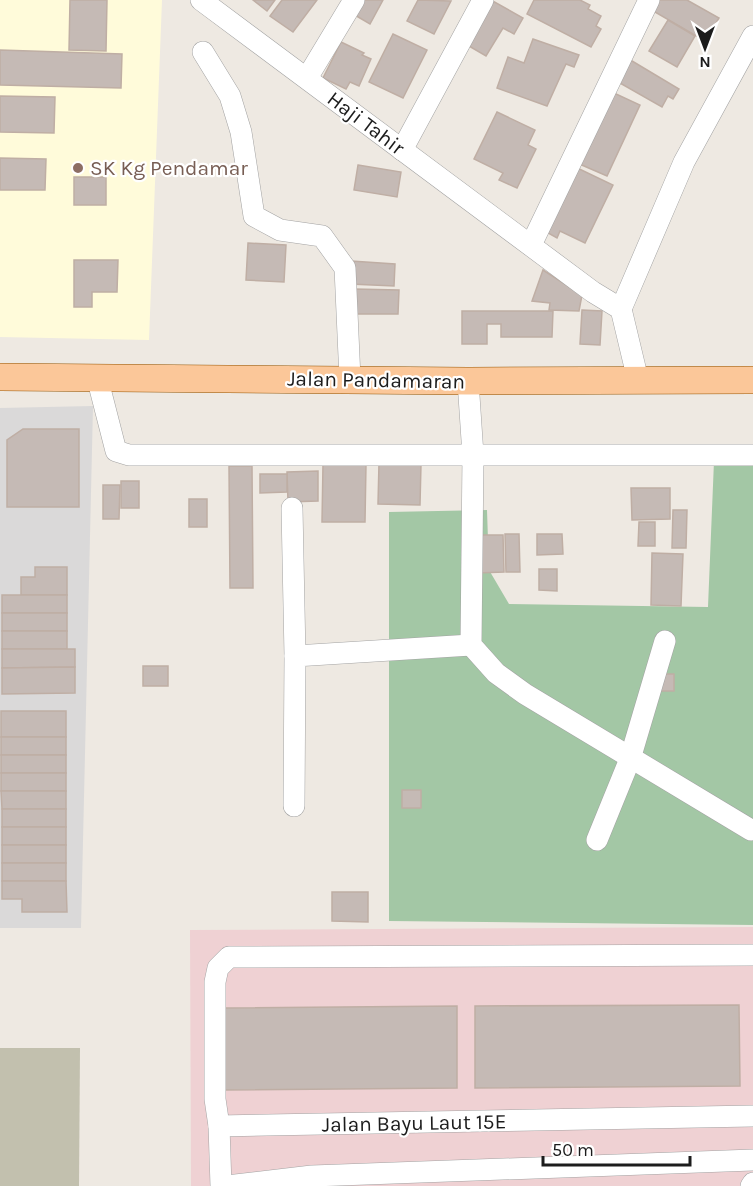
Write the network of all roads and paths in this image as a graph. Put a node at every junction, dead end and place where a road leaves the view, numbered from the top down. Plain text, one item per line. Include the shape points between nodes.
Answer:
1 (201, 0) edge
2 (354, 0) edge
3 (483, 0) edge
4 (649, 0) edge
5 (753, 36) edge
6 (203, 52) dead end
7 (307, 78) junction
8 (402, 150) junction
9 (531, 245) junction
10 (621, 309) junction
11 (0, 377) edge
12 (97, 377) junction
13 (350, 380) junction
14 (638, 380) junction
15 (753, 380) edge
16 (468, 381) junction
17 (473, 455) junction
18 (753, 455) edge
19 (292, 508) dead end
20 (665, 641) dead end
21 (471, 645) junction
22 (295, 656) junction
23 (630, 759) junction
24 (294, 806) dead end
25 (751, 830) dead end
26 (597, 840) dead end
27 (753, 955) edge
28 (753, 1116) edge
29 (219, 1126) junction
30 (753, 1161) edge
31 (312, 1181) edge
32 (221, 1186) edge
33 (227, 1186) edge

1 - 7 street, Haji Tahir
2 - 7 street
3 - 8 street
4 - 9 street
5 - 10 street via 684,162
6 - 13 street via 230,96 254,216 280,230 322,236 345,268
7 - 8 street, Haji Tahir
8 - 9 street, Haji Tahir
9 - 10 street, Haji Tahir
10 - 14 street
11 - 12 main road, Jalan Pandamaran
12 - 13 main road, Jalan Pandamaran
12 - 17 street via 116,451 129,455
13 - 16 main road, Jalan Pandamaran
14 - 15 main road, Jalan Pandamaran
14 - 16 main road, Jalan Pandamaran
16 - 17 street
17 - 18 street
17 - 21 street
19 - 22 street
20 - 23 street
21 - 22 street
21 - 23 street via 496,673
22 - 24 street
23 - 25 street
23 - 26 street
27 - 29 street via 229,957 218,968 215,982 215,1099
28 - 29 street, Jalan Bayu Laut 15E
29 - 32 street
30 - 31 street
31 - 33 street

